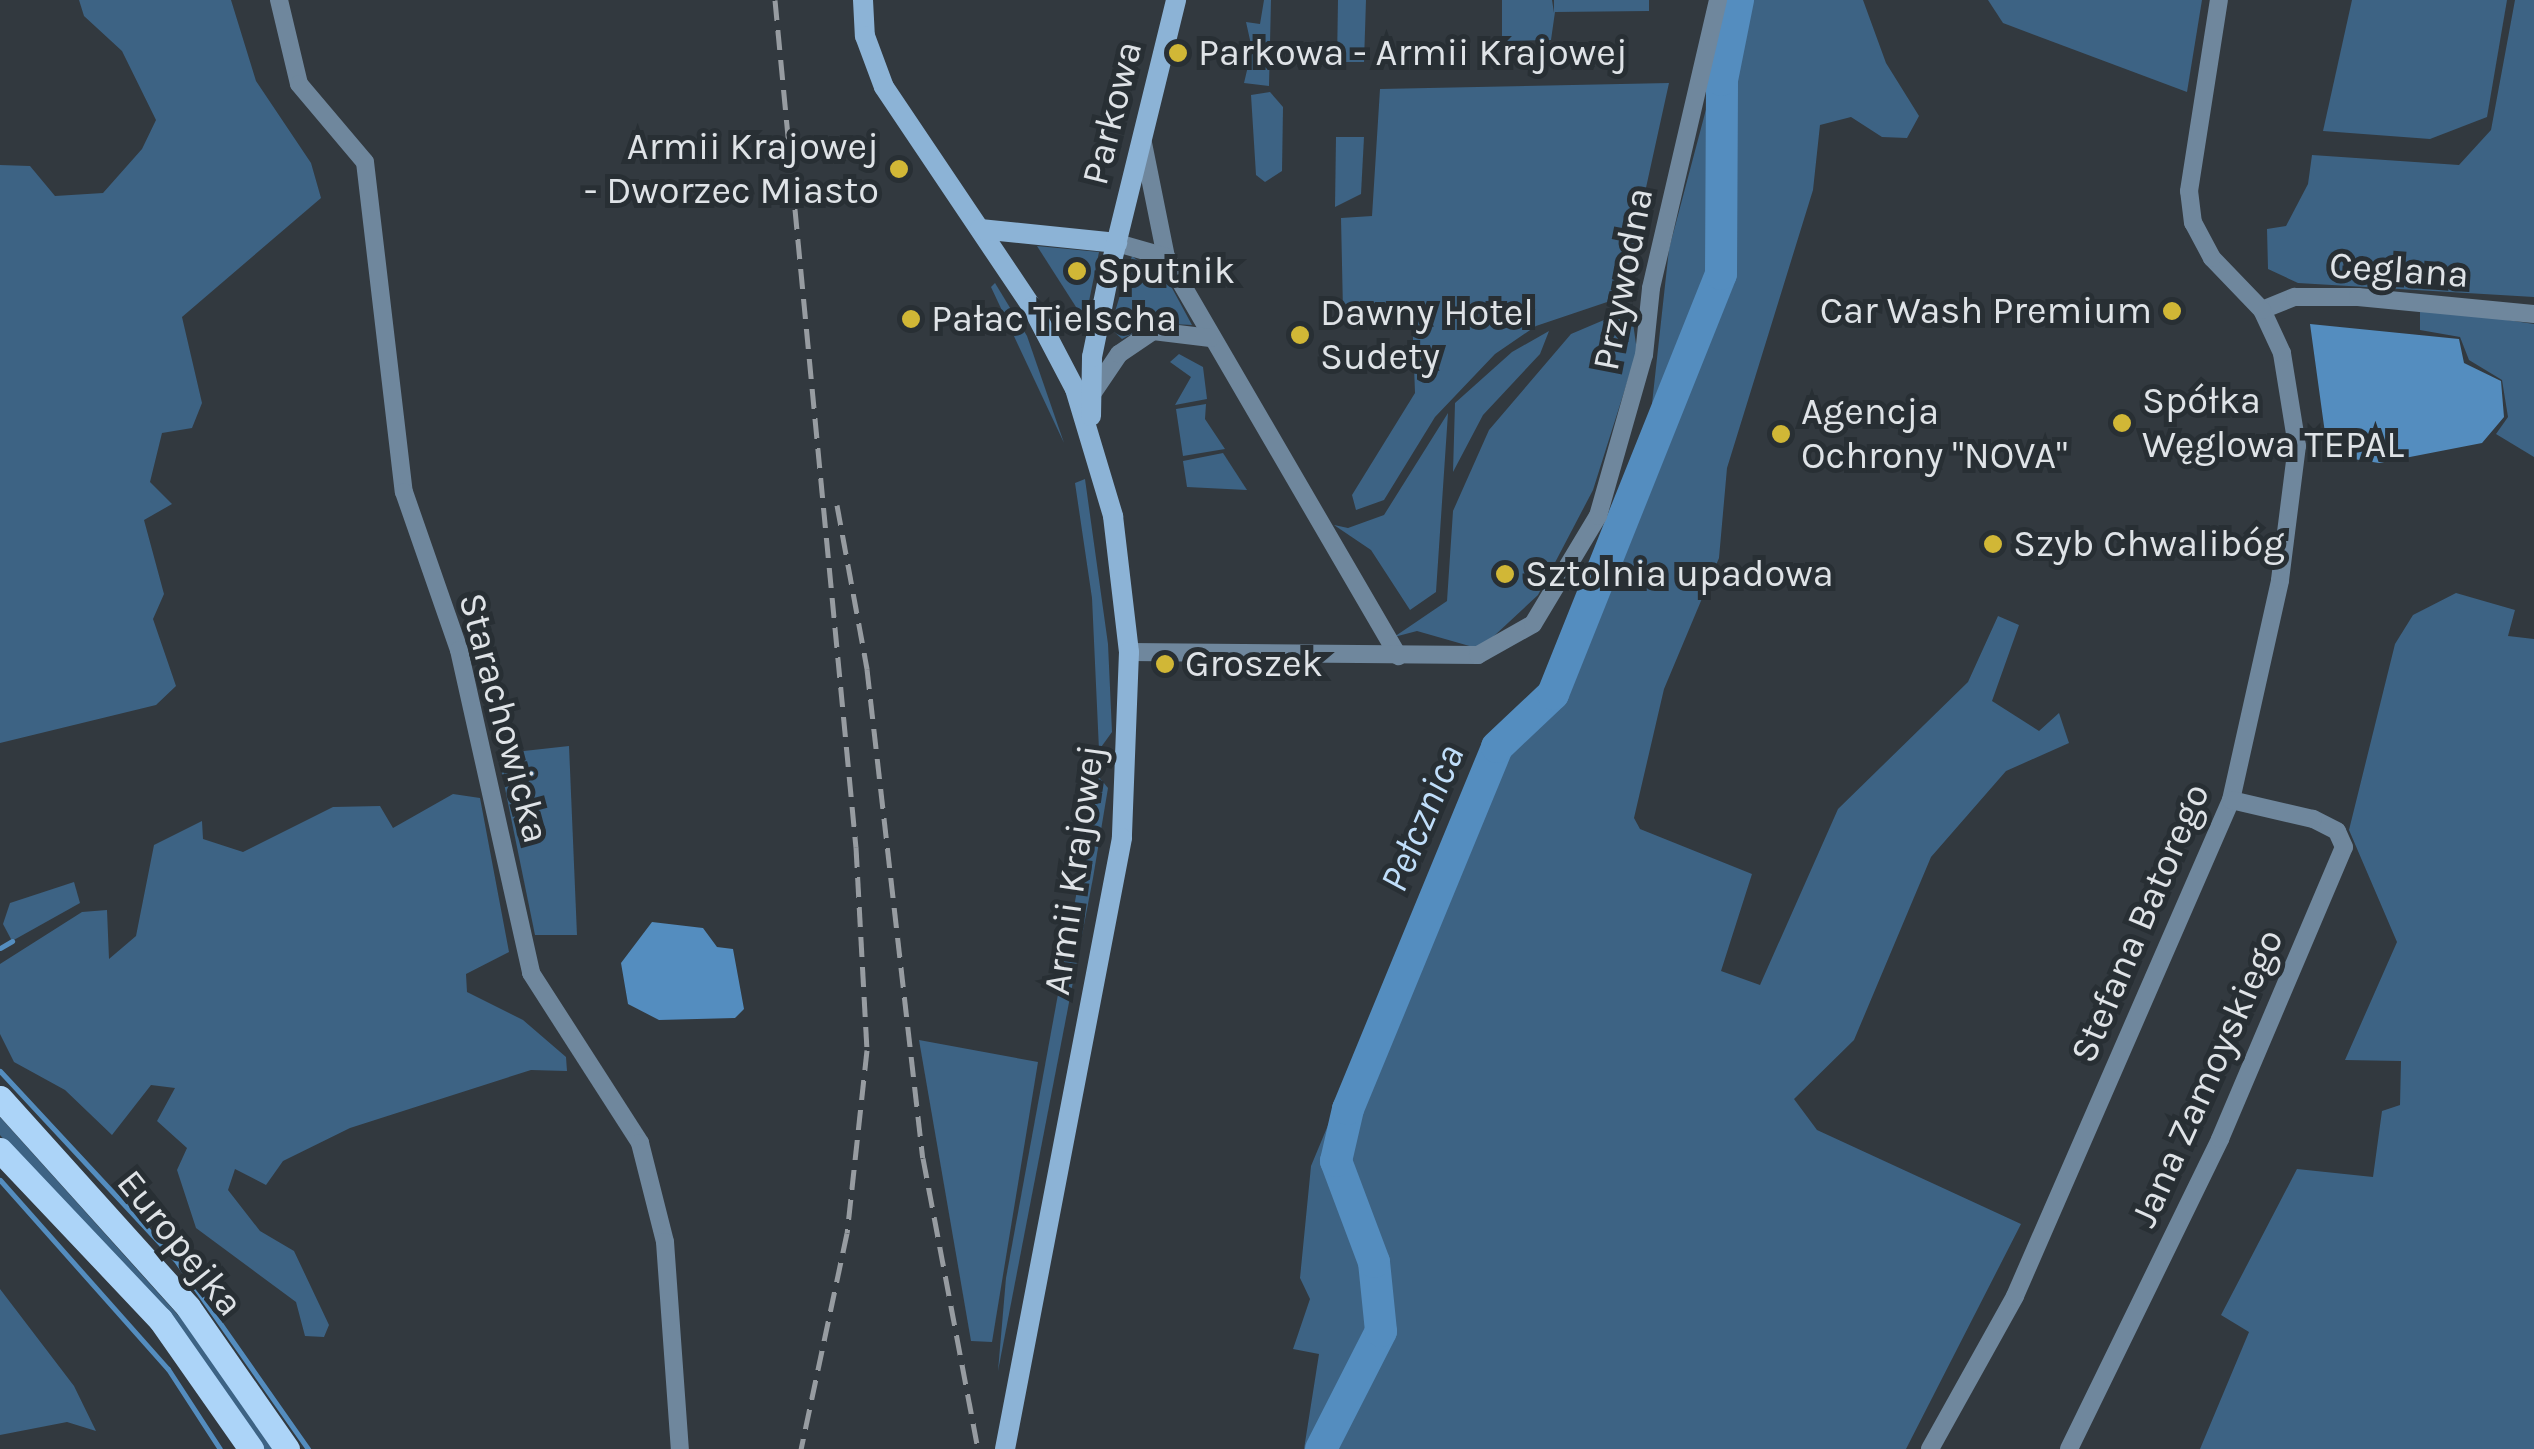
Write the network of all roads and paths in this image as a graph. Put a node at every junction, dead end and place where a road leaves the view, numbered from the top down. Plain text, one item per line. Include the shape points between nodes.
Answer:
1 (279, 0) edge
2 (863, 0) edge
3 (1176, 0) edge
4 (1718, 0) edge
5 (2219, 0) edge
6 (1142, 138) junction
7 (980, 229) junction
8 (1117, 243) junction
9 (1166, 257) junction
10 (2262, 310) junction
11 (2534, 314) edge
12 (1211, 338) junction
13 (1090, 397) junction
14 (1092, 438) junction
15 (1129, 652) junction
16 (1397, 655) junction
17 (2231, 800) junction
18 (0, 1098) edge
19 (0, 1150) edge
20 (251, 1449) edge
21 (286, 1449) edge
22 (680, 1449) edge
23 (1004, 1449) edge
24 (1930, 1449) edge
25 (2069, 1449) edge

1 - 22 street, Starachowicka via 299,84 364,162 404,492 459,650 532,973 640,1143 665,1242
2 - 7 main road, Armii Krajowej via 865,36 884,87
3 - 6 main road, Parkowa
4 - 16 street, Przywodna via 1651,288 1644,355 1598,516 1533,624 1478,656
5 - 10 street, Stefana Batorego via 2188,190 2194,223 2212,258
6 - 8 main road, Parkowa
6 - 9 street
7 - 8 main road, Parkowa
7 - 14 main road, Armii Krajowej via 1032,307
8 - 9 street
8 - 13 main road, Parkowa
9 - 12 street
10 - 11 street, Ceglana via 2295,297 2341,297
10 - 17 street, Stefana Batorego via 2282,353 2297,446 2280,580
12 - 13 street via 1153,331 1119,354
12 - 16 street
13 - 14 main road, Parkowa
14 - 15 main road, Armii Krajowej via 1112,516
15 - 16 street, Przywodna
15 - 23 main road, Armii Krajowej via 1122,838
17 - 24 street, Stefana Batorego via 2015,1296
17 - 25 street, Jana Zamoyskiego via 2312,819 2336,831 2344,848 2220,1139
18 - 21 main road, Europejka via 188,1307
19 - 20 main road, Europejka via 160,1319

